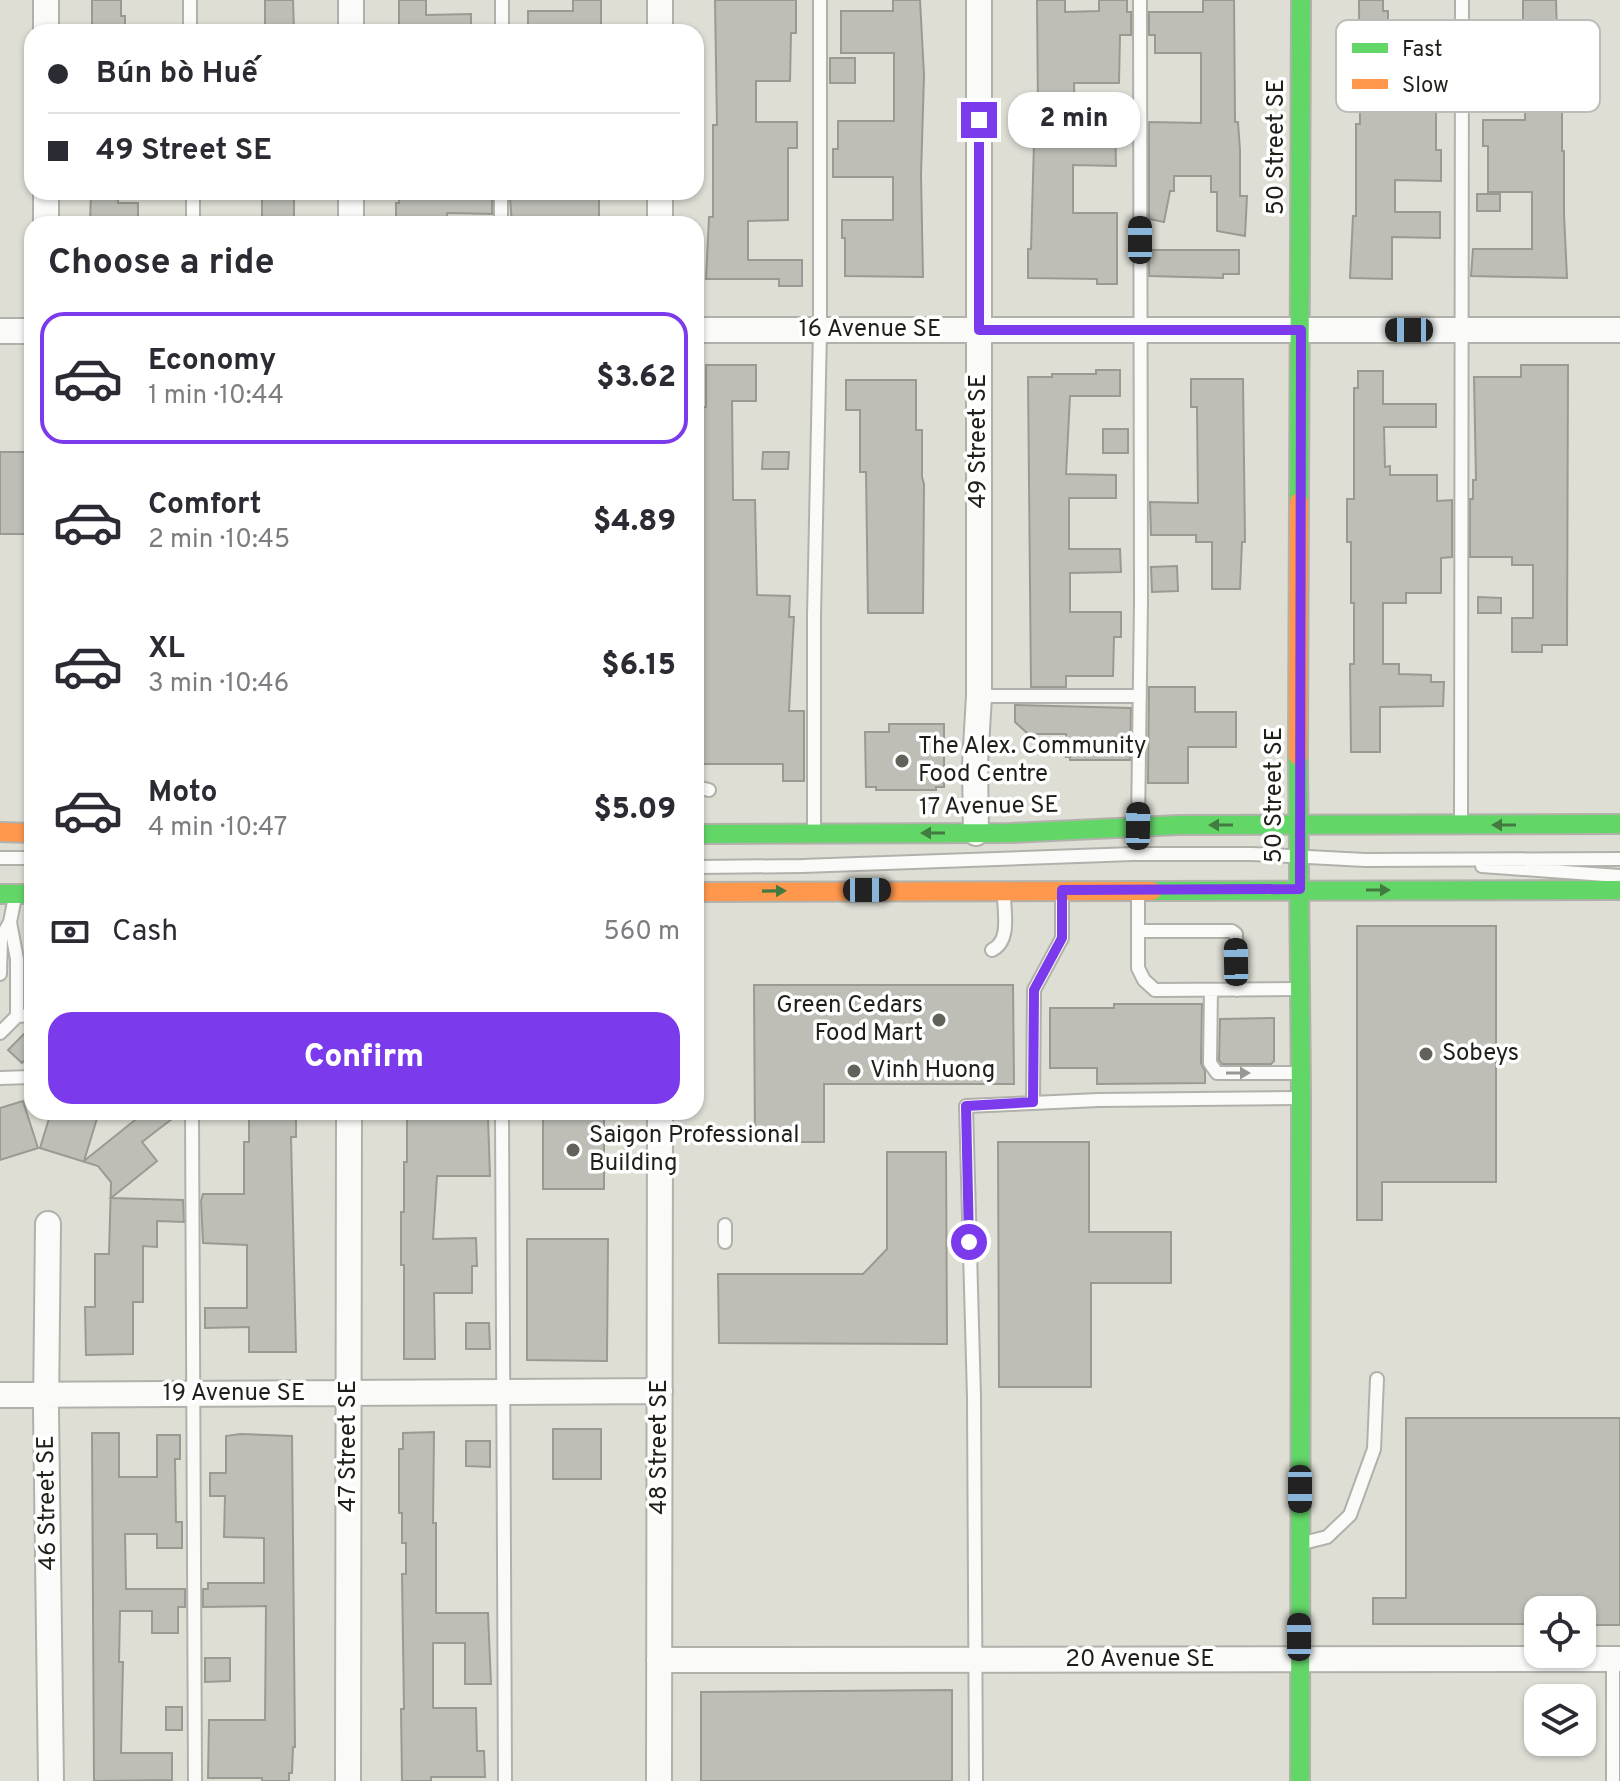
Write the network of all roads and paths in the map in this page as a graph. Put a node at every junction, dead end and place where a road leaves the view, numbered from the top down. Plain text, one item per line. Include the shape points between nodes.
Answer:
1 (46, 0) edge
2 (190, 0) edge
3 (351, 0) edge
4 (502, 0) edge
5 (660, 0) edge
6 (820, 0) edge
7 (979, 0) edge
8 (1140, 0) edge
9 (1301, 0) edge
10 (1462, 0) edge
11 (1462, 20) edge
12 (46, 24) edge
13 (190, 24) edge
14 (351, 24) edge
15 (502, 24) edge
16 (660, 24) edge
17 (1462, 112) edge
18 (704, 330) edge
19 (820, 330) junction
20 (979, 330) junction
21 (1141, 330) junction
22 (1301, 330) junction
23 (1463, 330) junction
24 (1620, 330) edge
25 (0, 331) edge
26 (24, 331) edge
27 (979, 696) junction
28 (1140, 696) junction
29 (1461, 824) junction
30 (1620, 824) edge
31 (1299, 825) junction
32 (1138, 826) junction
33 (0, 832) edge
34 (24, 833) edge
35 (976, 833) junction
36 (704, 834) edge
37 (814, 834) junction
38 (1299, 857) junction
39 (0, 858) edge
40 (24, 858) edge
41 (1620, 859) edge
42 (1440, 860) junction
43 (704, 867) edge
44 (1620, 876) edge
45 (1004, 889) junction
46 (1300, 889) junction
47 (1062, 890) junction
48 (1138, 890) junction
49 (1620, 890) edge
50 (704, 892) edge
51 (16, 894) edge
52 (10, 922) junction
53 (1138, 931) junction
54 (992, 950) dead end
55 (0, 974) edge
56 (1300, 989) junction
57 (1211, 990) junction
58 (1237, 990) junction
59 (0, 1014) edge
60 (17, 1016) junction
61 (24, 1016) edge
62 (1, 1031) edge
63 (1301, 1073) junction
64 (24, 1077) edge
65 (0, 1078) edge
66 (1301, 1098) junction
67 (1033, 1102) junction
68 (192, 1120) edge
69 (349, 1120) edge
70 (502, 1120) edge
71 (660, 1120) edge
72 (48, 1224) dead end
73 (725, 1225) dead end
74 (725, 1242) dead end
75 (1377, 1379) dead end
76 (660, 1391) junction
77 (503, 1393) junction
78 (193, 1394) junction
79 (349, 1394) junction
80 (0, 1395) edge
81 (47, 1395) junction
82 (1300, 1544) junction
83 (1616, 1659) edge
84 (659, 1660) junction
85 (975, 1660) junction
86 (1299, 1660) junction
87 (51, 1781) edge
88 (195, 1781) edge
89 (348, 1781) edge
90 (505, 1781) edge
91 (659, 1781) edge
92 (976, 1781) edge
93 (1300, 1781) edge
94 (1613, 1781) edge

1 - 12 street
2 - 13 lane
3 - 14 street
4 - 15 lane
5 - 16 street
6 - 19 lane
7 - 20 street, 49 Street SE
8 - 21 lane
9 - 22 main road, 50 Street SE
10 - 11 lane
17 - 23 lane
18 - 19 street, 16 Avenue SE
19 - 20 street, 16 Avenue SE
19 - 37 lane
20 - 21 street, 16 Avenue SE
20 - 27 street, 49 Street SE
21 - 22 street, 16 Avenue SE
21 - 28 lane
22 - 23 street, 16 Avenue SE
22 - 31 main road, 50 Street SE
23 - 24 street, 16 Avenue SE
23 - 29 lane
25 - 26 street
27 - 28 lane
27 - 35 street, 49 Street SE
28 - 32 lane
30 -> 29 main road, 17 Avenue SE
29 - 31 main road, 17 Avenue SE
31 -> 32 main road, 17 Avenue SE
31 - 38 main road, 50 Street SE
32 - 35 main road, 17 Avenue SE
33 - 34 main road
35 -> 37 main road, 17 Avenue SE
36 - 37 main road, 17 Avenue SE
38 - 42 lane
38 - 43 lane via 1074,855
38 - 46 main road, 50 Street SE
39 - 40 lane
41 - 42 lane
42 - 44 lane
45 - 47 main road
50 -> 45 main road
45 - 54 lane via 1004,939
46 - 48 main road
46 -> 49 main road
46 - 56 main road, 50 Street SE
47 - 48 main road
47 - 67 lane via 1062,938 1034,990
48 - 53 lane
51 - 52 lane
52 - 55 lane via 1,938
52 - 60 lane via 17,959
53 - 57 lane via 1138,968 1155,990
53 - 58 lane via 1232,931
56 - 58 lane
56 - 63 main road, 50 Street SE
57 - 58 lane
57 -> 63 lane via 1210,1063 1217,1073
59 - 62 lane
60 - 61 lane
60 - 62 lane
63 - 66 main road, 50 Street SE
64 - 65 lane
66 - 67 lane
66 - 82 main road, 50 Street SE
67 - 85 lane via 966,1106
68 - 78 lane
69 - 79 street, 47 Street SE
70 - 77 lane
71 - 76 street, 48 Street SE
72 - 81 street, 46 Street SE
73 - 74 lane
75 - 82 lane via 1374,1449 1350,1515 1327,1537
76 - 77 street, 19 Avenue SE
76 - 84 street, 48 Street SE
77 - 79 street, 19 Avenue SE
77 - 90 lane
78 - 79 street, 19 Avenue SE
78 - 81 street, 19 Avenue SE
78 - 88 lane
79 - 89 street, 47 Street SE
80 - 81 street, 19 Avenue SE
81 - 87 street, 46 Street SE
82 - 86 main road, 50 Street SE
83 - 86 street, 20 Avenue SE
83 - 94 lane
84 - 85 street, 20 Avenue SE
84 - 91 street, 48 Street SE
85 - 86 street, 20 Avenue SE
85 - 92 lane
86 - 93 main road, 50 Street SE

